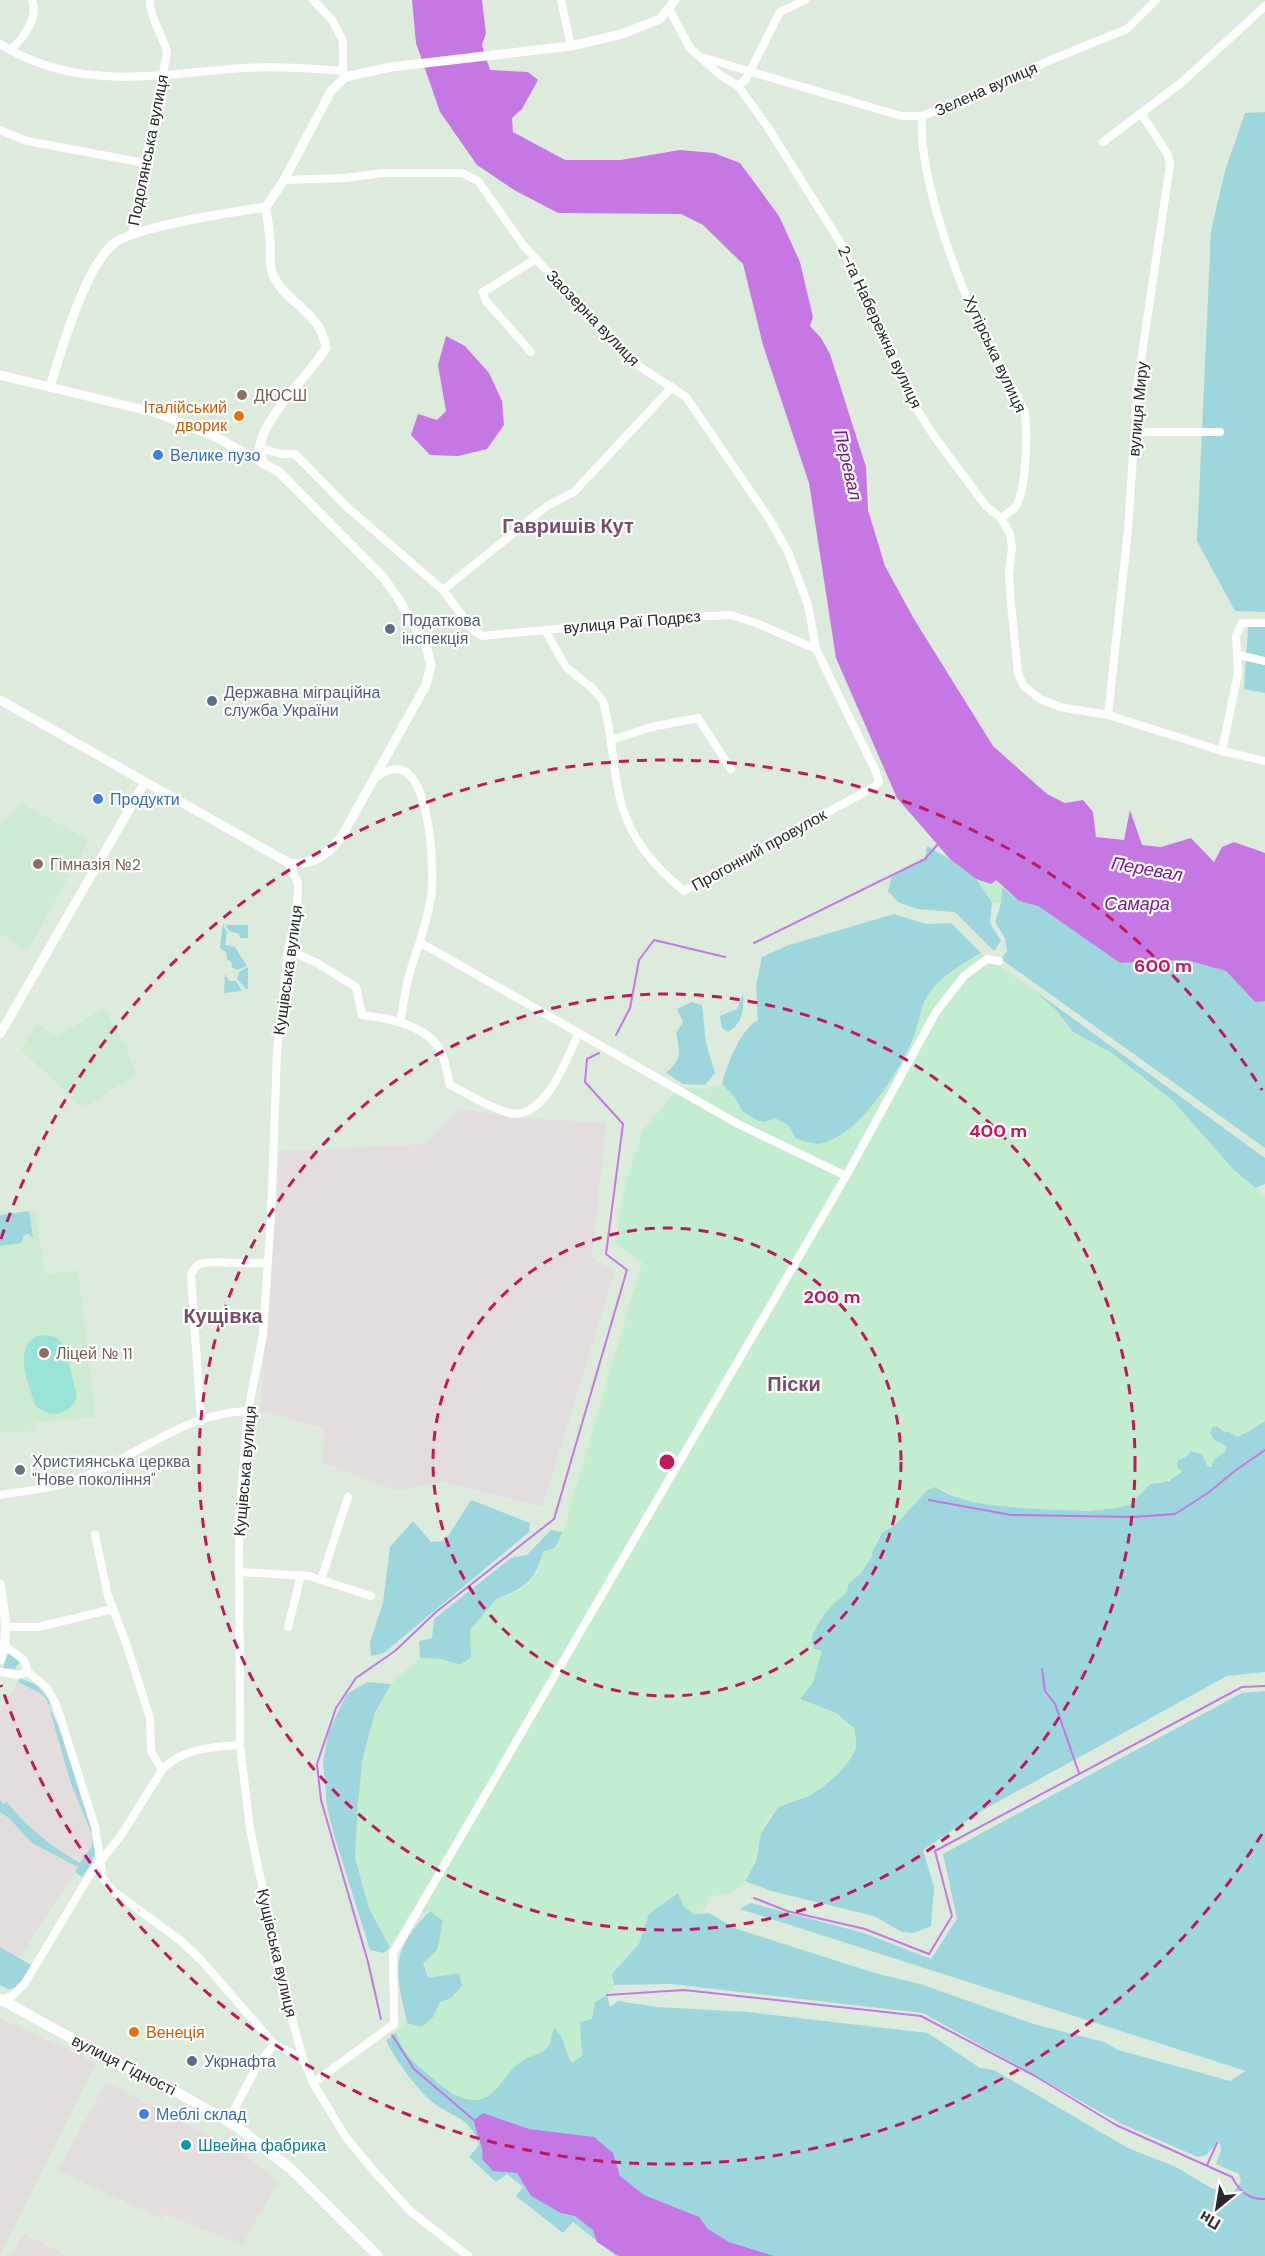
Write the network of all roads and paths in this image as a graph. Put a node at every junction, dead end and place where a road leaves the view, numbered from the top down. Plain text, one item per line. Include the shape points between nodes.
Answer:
1 (32, 0) edge
2 (150, 0) edge
3 (313, 0) edge
4 (561, 0) edge
5 (805, 0) edge
6 (1156, 0) edge
7 (672, 4) edge
8 (1265, 6) edge
9 (0, 44) edge
10 (571, 46) junction
11 (10, 50) junction
12 (698, 56) junction
13 (749, 69) junction
14 (344, 74) junction
15 (161, 75) junction
16 (738, 86) junction
17 (1141, 113) junction
18 (922, 116) junction
19 (0, 130) edge
20 (1103, 142) dead end
21 (145, 163) junction
22 (284, 180) junction
23 (266, 207) junction
24 (132, 236) junction
25 (536, 259) junction
26 (531, 352) dead end
27 (0, 375) edge
28 (50, 387) junction
29 (672, 387) junction
30 (1136, 432) junction
31 (1220, 432) dead end
32 (259, 448) junction
33 (263, 462) junction
34 (1001, 518) junction
35 (443, 590) junction
36 (1265, 622) edge
37 (545, 630) junction
38 (816, 649) junction
39 (1239, 655) junction
40 (1265, 661) edge
41 (0, 700) edge
42 (1108, 715) junction
43 (611, 740) junction
44 (1222, 751) junction
45 (1265, 761) edge
46 (731, 769) dead end
47 (374, 778) junction
48 (145, 782) junction
49 (289, 863) junction
50 (421, 943) junction
51 (288, 950) junction
52 (999, 961) dead end
53 (400, 1021) junction
54 (0, 1034) edge
55 (578, 1034) junction
56 (846, 1176) junction
57 (267, 1262) junction
58 (248, 1412) junction
59 (201, 1421) junction
60 (0, 1495) edge
61 (348, 1497) dead end
62 (95, 1535) dead end
63 (239, 1572) junction
64 (301, 1575) junction
65 (321, 1580) junction
66 (0, 1584) edge
67 (371, 1596) dead end
68 (113, 1609) junction
69 (6, 1627) junction
70 (288, 1627) dead end
71 (5, 1646) junction
72 (0, 1660) edge
73 (0, 1672) edge
74 (28, 1672) junction
75 (240, 1745) junction
76 (162, 1770) junction
77 (99, 1861) junction
78 (0, 2000) edge
79 (274, 2044) junction
80 (303, 2059) junction
81 (313, 2084) junction
82 (228, 2121) junction
83 (378, 2256) edge
84 (468, 2256) edge

1 - 11 street via 24,36
2 - 15 street, Подолянська вулиця via 150,14 167,53
3 - 14 street via 332,20 343,41
4 - 10 street
5 - 13 street via 780,12
6 - 18 street, Зелена вулиця via 1127,29 1048,61 983,94
7 - 10 street, 2-га Набережна вулиця via 660,19 645,27
7 - 12 street, 2-га Набережна вулиця via 678,28
8 - 17 street via 1223,47
9 - 11 street
10 - 14 street, 2-га Набережна вулиця
11 - 15 street via 69,74
12 - 13 street, Зелена вулиця
12 - 16 street, 2-га Набережна вулиця
13 - 16 street
13 - 18 street, Зелена вулиця via 874,109 901,116
14 - 15 street via 245,68
14 - 22 street
15 - 21 street, Подолянська вулиця
16 - 34 street, 2-га Набережна вулиця via 840,242 911,399 986,506
17 - 20 street
17 - 30 street, вулиця Миру via 1168,155 1170,165 1138,381
18 - 34 street, Хутірська вулиця via 926,168 946,239 986,340 1024,412 1022,491 1015,508
19 - 21 street via 27,141
21 - 24 street, Подолянська вулиця
22 - 23 street
22 - 25 street, Заозерна вулиця via 383,173 462,173 478,181
23 - 24 street
23 - 32 street via 274,276 310,313 324,334 326,348 279,407
24 - 28 street, Подолянська вулиця via 113,244 96,270 64,338
25 - 26 street via 483,292 486,301
25 - 29 street, Заозерна вулиця via 639,366
27 - 28 street
28 - 33 street via 157,413
29 - 35 street via 574,492 547,506
29 - 38 street, Заозерна вулиця via 692,405 788,552 808,605
30 - 31 street
30 - 42 street, вулиця Миру
32 - 33 street
32 - 35 street via 295,454 363,522
33 - 47 street via 304,495 383,577 414,621 426,646 431,665 426,685
34 - 42 street, 2-га Набережна вулиця via 1012,548 1011,603 1018,673 1023,685 1040,699 1060,707
35 - 37 street, вулиця Раї Подрєз via 482,636
36 - 39 street via 1239,625
37 - 38 street, вулиця Раї Подрєз via 731,615
37 - 43 street, Прогонний провулок via 566,667 603,701
38 - 43 street, Прогонний провулок via 879,782 684,891 664,874 632,832 622,806
39 - 40 street
39 - 44 street
41 - 48 street
42 - 44 street, 2-га Набережна вулиця
43 - 46 street via 698,718
44 - 45 street, 2-га Набережна вулиця
47 - 49 street via 333,849 309,862
47 - 50 street via 392,769 403,771 412,777 422,798 433,855 431,894
48 - 49 street
48 - 54 street
49 - 51 street, Кущівська вулиця via 298,883 297,913
50 - 53 street via 410,972
50 - 55 street
51 - 53 street via 356,987 362,1015
51 - 57 street, Кущівська вулиця via 277,1053
52 - 56 street via 987,960 971,970 936,1012
53 - 55 street via 425,1035 441,1051 450,1085 512,1113 526,1113 541,1103
55 - 56 street via 738,1124
56 - 81 street via 393,1953 394,2024
57 - 58 street, Кущівська вулиця via 263,1335
57 - 59 street via 203,1263 191,1275
58 - 59 street via 232,1412
58 - 63 street, Кущівська вулиця
59 - 60 street via 72,1482
61 - 65 street
62 - 68 street
63 - 64 street
63 - 75 street, Кущівська вулиця
64 - 65 street
64 - 70 street
65 - 67 street
66 - 69 street
68 - 69 street via 38,1628
68 - 76 street via 150,1718 151,1751
69 - 71 street
71 - 72 street
71 - 74 street via 24,1660
73 - 74 street
74 - 77 street via 47,1688 56,1704 95,1827
75 - 76 street via 203,1748 179,1757
75 - 80 street, Кущівська вулиця via 262,1890
76 - 77 street via 123,1834
77 - 78 street via 25,1983 12,1996
77 - 79 street via 103,1878 112,1890 194,1953
78 - 82 main road, вулиця Гідності
79 - 80 street
79 - 82 street via 257,2066
80 - 81 street, Кущівська вулиця
81 - 84 street, Кущівська вулиця via 345,2136 410,2211
82 - 83 main road, вулиця Гідності via 291,2169

